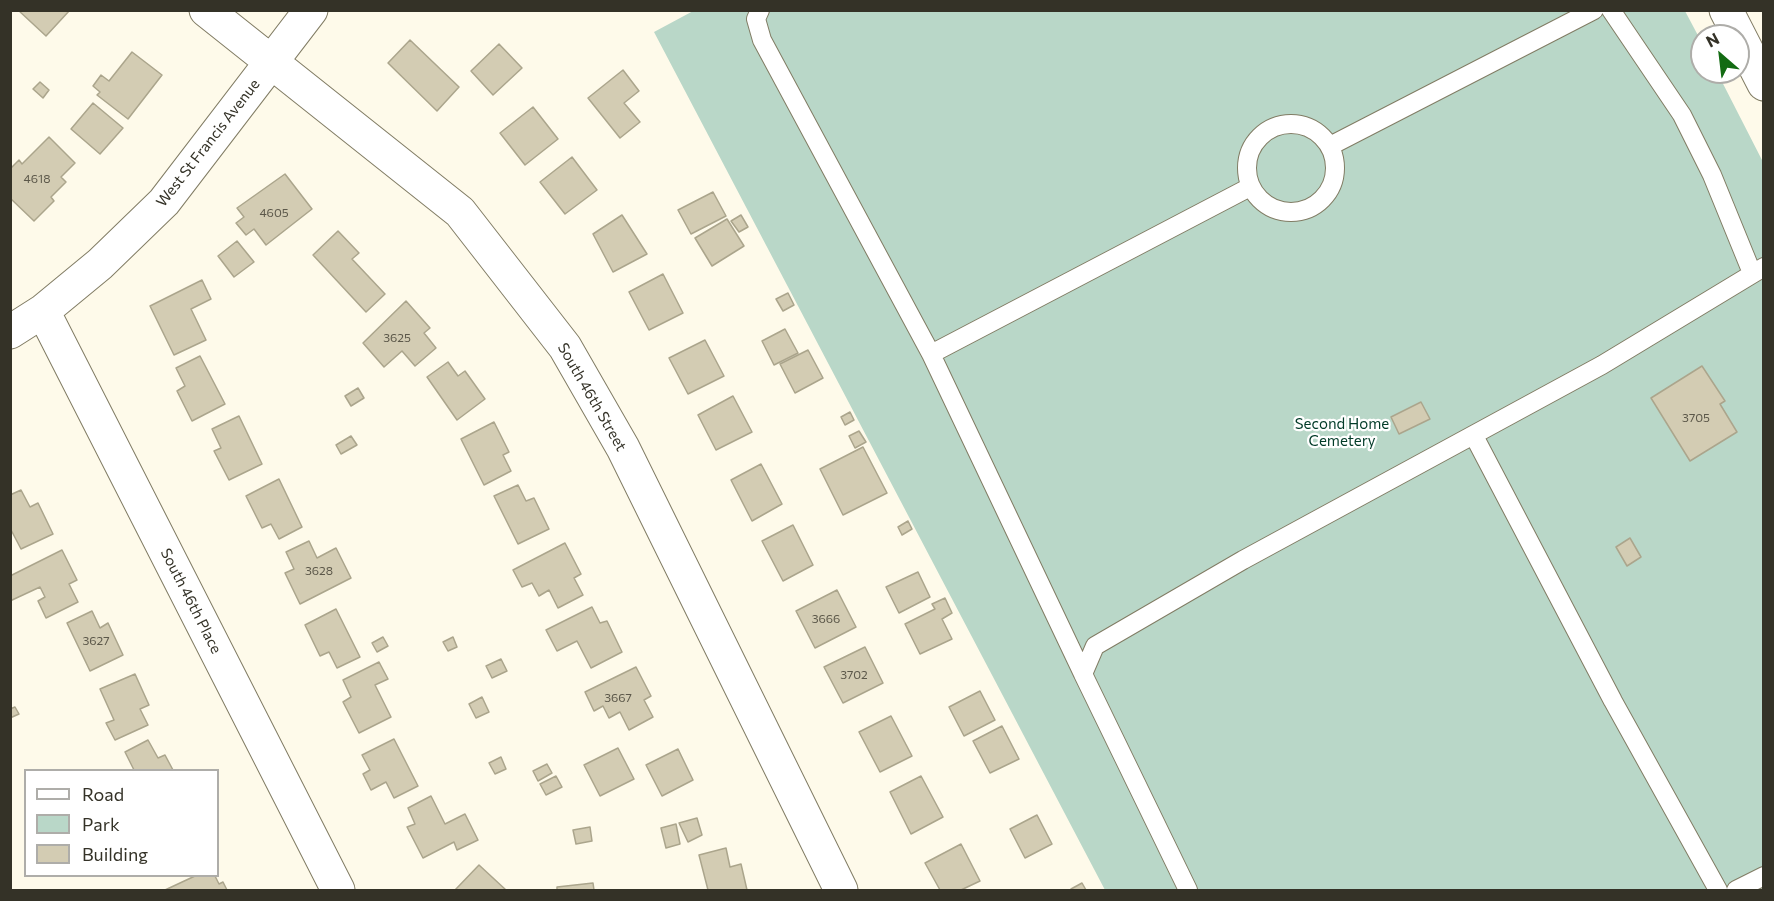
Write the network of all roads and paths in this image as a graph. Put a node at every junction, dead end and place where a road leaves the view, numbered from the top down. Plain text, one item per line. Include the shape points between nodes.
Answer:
1 (206, 10) edge
2 (311, 10) edge
3 (760, 10) edge
4 (1594, 10) edge
5 (1611, 10) edge
6 (1726, 10) edge
7 (271, 63) junction
8 (1764, 84) edge
9 (1330, 146) junction
10 (1251, 187) junction
11 (1758, 270) edge
12 (43, 311) junction
13 (10, 332) edge
14 (931, 354) junction
15 (1474, 436) junction
16 (1083, 674) junction
17 (1764, 876) edge
18 (338, 891) edge
19 (841, 891) edge
20 (1188, 891) edge
21 (1718, 891) edge
22 (1736, 891) edge

1 - 7 street, South 46th Street
2 - 7 street, West St Francis Avenue
3 - 14 lane via 756,19 762,40
4 - 9 lane
5 - 11 lane via 1682,115
6 - 8 street
7 - 12 street, West St Francis Avenue via 164,202 100,264
7 - 19 street, South 46th Street via 460,212 565,347 623,448
9 - 10 lane via 1320,134 1293,123 1264,132 1247,157
9 - 10 lane via 1335,159 1331,188 1311,208 1283,212 1269,207
10 - 14 lane
11 - 15 lane via 1602,365
12 - 13 street, West St Francis Avenue
12 - 18 street, South 46th Place
14 - 16 lane
15 - 16 lane via 1243,560 1095,646
15 - 21 lane
16 - 20 lane
17 - 22 lane

